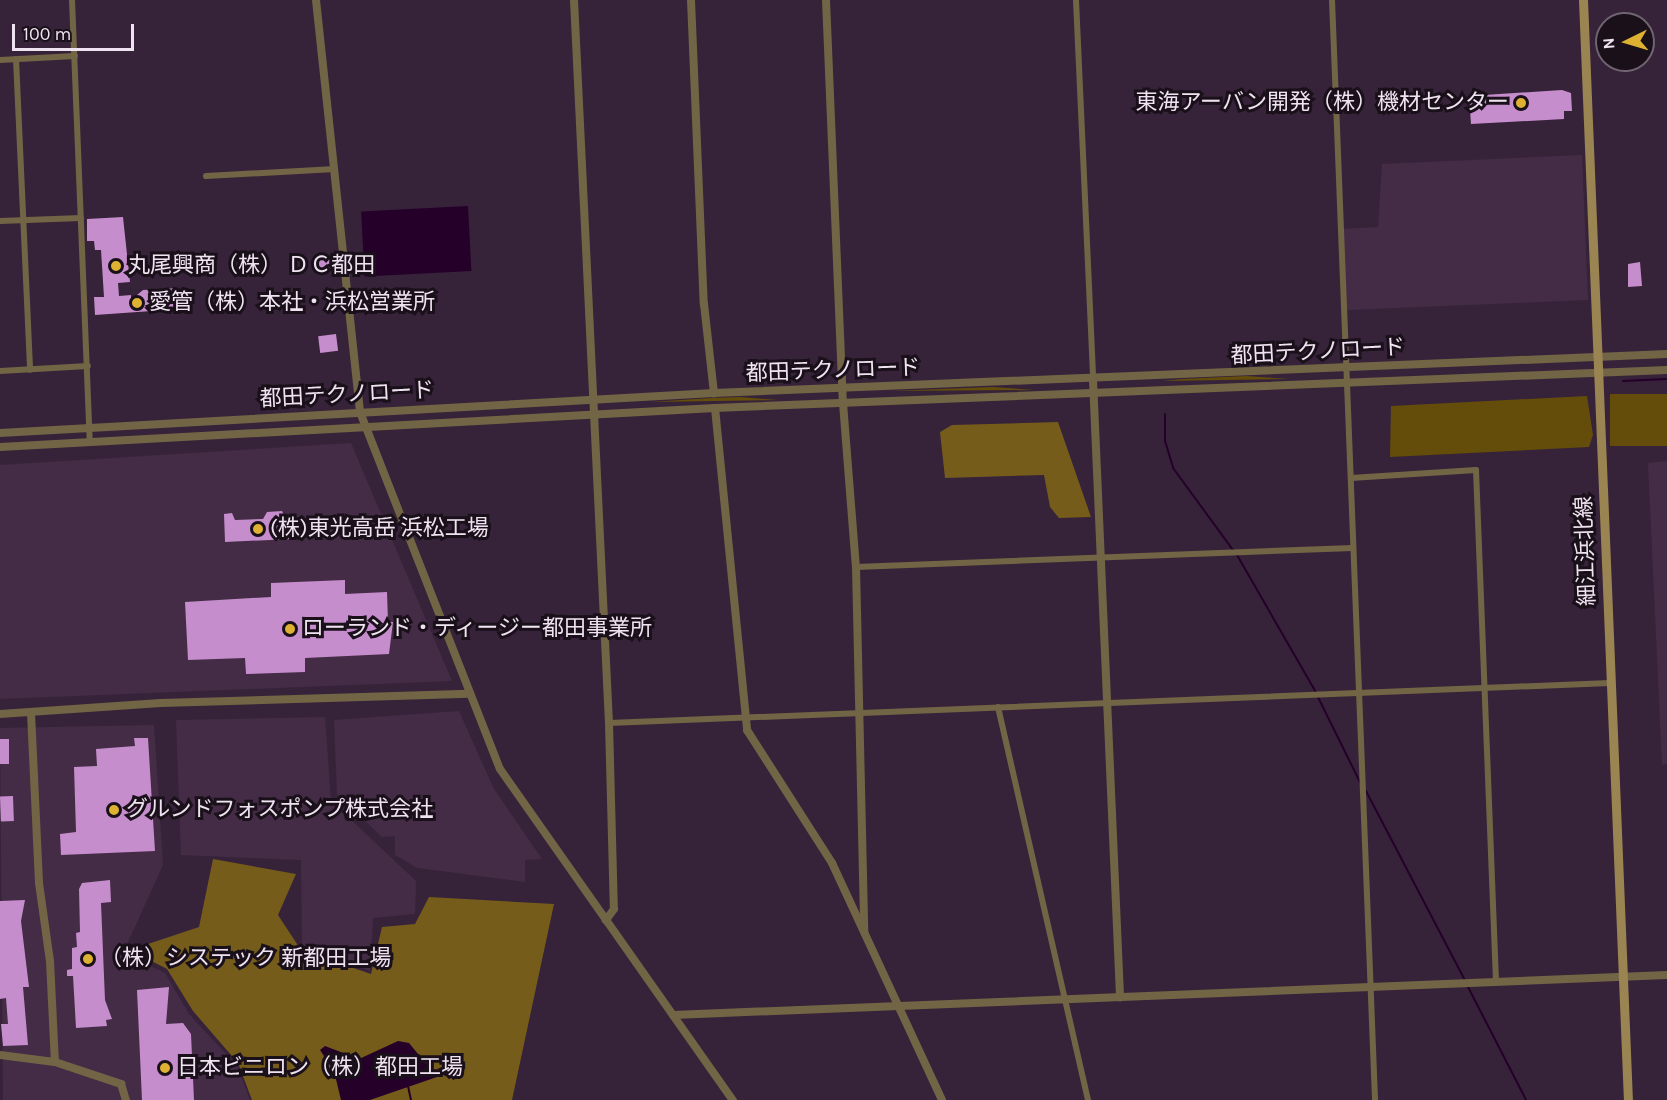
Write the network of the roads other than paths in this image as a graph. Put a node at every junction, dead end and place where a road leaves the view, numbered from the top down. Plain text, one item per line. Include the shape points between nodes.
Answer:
1 (72, 0) edge
2 (316, 0) edge
3 (574, 0) edge
4 (691, 0) edge
5 (826, 0) edge
6 (1076, 0) edge
7 (1332, 0) edge
8 (1583, 0) edge
9 (75, 56) junction
10 (16, 59) junction
11 (0, 60) edge
12 (335, 170) junction
13 (206, 176) dead end
14 (81, 218) junction
15 (23, 220) junction
16 (0, 221) edge
17 (1667, 354) edge
18 (1598, 356) junction
19 (87, 366) junction
20 (1346, 368) junction
21 (1667, 369) edge
22 (30, 370) junction
23 (0, 371) edge
24 (1599, 372) junction
25 (1093, 380) junction
26 (1347, 384) junction
27 (843, 389) junction
28 (714, 393) junction
29 (1094, 393) junction
30 (591, 402) junction
31 (843, 403) junction
32 (715, 408) junction
33 (360, 412) junction
34 (591, 414) junction
35 (365, 425) junction
36 (90, 428) junction
37 (0, 433) edge
38 (90, 441) junction
39 (0, 447) edge
40 (1351, 478) junction
41 (1353, 548) junction
42 (1101, 557) junction
43 (856, 567) junction
44 (1610, 683) junction
45 (1484, 690) junction
46 (1359, 693) junction
47 (469, 694) junction
48 (1107, 702) junction
49 (998, 707) junction
50 (31, 713) junction
51 (860, 713) junction
52 (0, 714) edge
53 (745, 718) junction
54 (609, 723) junction
55 (606, 920) junction
56 (864, 932) junction
57 (1667, 975) edge
58 (1623, 977) junction
59 (1496, 982) junction
60 (1369, 988) junction
61 (1120, 997) junction
62 (1065, 1000) junction
63 (897, 1007) junction
64 (673, 1015) junction
65 (0, 1055) edge
66 (55, 1062) junction
67 (126, 1100) edge
68 (733, 1100) edge
69 (942, 1100) edge
70 (1088, 1100) edge
71 (1375, 1100) edge
72 (1628, 1100) edge

1 - 9 street
2 - 12 street
3 - 30 street
4 - 28 street via 704,304
5 - 27 street
6 - 25 street
7 - 20 street
8 - 18 main road, 細江浜北線
9 - 10 street
9 - 14 street
10 - 11 street
10 - 15 street
12 - 13 street
12 - 33 street
14 - 15 street
14 - 19 street
15 - 16 street
15 - 22 street
17 - 18 street, 都田テクノロード
18 - 20 street, 都田テクノロード
18 - 24 main road, 細江浜北線
19 - 22 street
19 - 36 street
20 - 25 street, 都田テクノロード
20 - 26 street
21 - 24 street, 都田テクノロード
22 - 23 street
24 - 26 street, 都田テクノロード
24 - 44 main road, 細江浜北線
25 - 27 street, 都田テクノロード
25 - 29 street
26 - 29 street, 都田テクノロード
26 - 40 street
27 - 28 street, 都田テクノロード
27 - 31 street
28 - 30 street, 都田テクノロード
29 - 31 street, 都田テクノロード
29 - 42 street
30 - 33 street, 都田テクノロード
30 - 34 street
31 - 32 street, 都田テクノロード
31 - 43 street
32 - 34 street, 都田テクノロード
32 - 53 street
33 - 35 street
33 - 36 street, 都田テクノロード
34 - 35 street, 都田テクノロード
34 - 54 street
35 - 38 street, 都田テクノロード
35 - 47 street
36 - 37 street, 都田テクノロード
36 - 38 street
38 - 39 street, 都田テクノロード
40 - 41 street
40 - 45 street via 1476,470
41 - 42 street
41 - 46 street
42 - 43 street
42 - 48 street
43 - 51 street
44 - 45 street
44 - 58 main road, 細江浜北線
45 - 46 street
45 - 59 street
46 - 48 street
46 - 60 street
47 - 50 street via 161,703
47 - 55 street via 500,769
48 - 49 street
48 - 61 street
49 - 51 street
49 - 62 street
50 - 52 street
50 - 66 street via 39,883 50,960
51 - 53 street
51 - 56 street
53 - 54 street
53 - 56 street via 752,743 832,863
54 - 55 street via 614,909
55 - 64 street
56 - 63 street
57 - 58 street
58 - 59 street
58 - 72 main road, 細江浜北線
59 - 60 street
60 - 61 street
60 - 71 street
61 - 62 street
62 - 63 street
62 - 70 street
63 - 64 street
63 - 69 street
64 - 68 street
65 - 66 street
66 - 67 street via 121,1084

